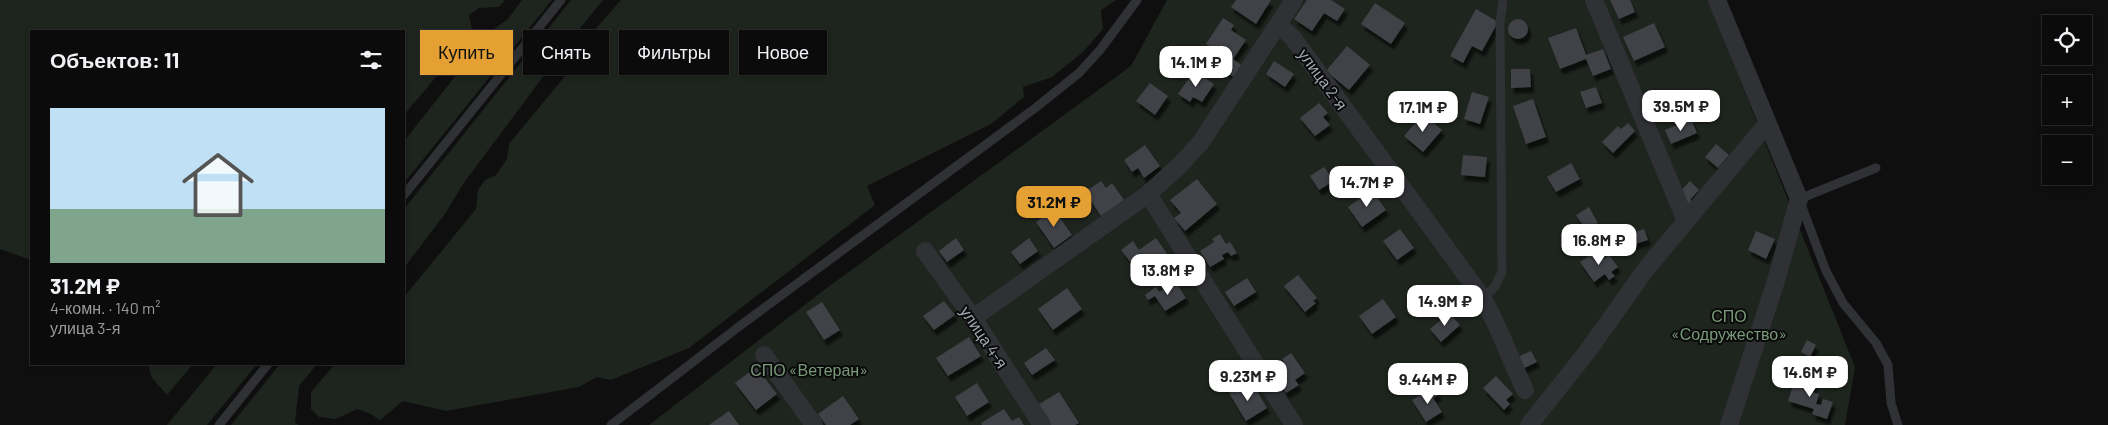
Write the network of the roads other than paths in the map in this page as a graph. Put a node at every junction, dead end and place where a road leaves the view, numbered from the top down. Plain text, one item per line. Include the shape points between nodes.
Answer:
1 (561, 0) edge
2 (1137, 0) edge
3 (1294, 0) edge
4 (1503, 0) edge
5 (1594, 0) edge
6 (1717, 0) edge
7 (1278, 24) junction
8 (1767, 124) junction
9 (1876, 168) dead end
10 (405, 194) edge
11 (1148, 194) junction
12 (1799, 199) junction
13 (1686, 221) junction
14 (925, 251) dead end
15 (1482, 297) junction
16 (973, 318) junction
17 (764, 355) dead end
18 (267, 365) edge
19 (1525, 390) dead end
20 (219, 425) edge
21 (611, 425) edge
22 (814, 425) edge
23 (1042, 425) edge
24 (1294, 425) edge
25 (1529, 425) edge
26 (1729, 425) edge
27 (1898, 425) edge

1 - 10 lane
2 - 21 lane via 1100,50 1071,79
3 - 7 street
4 - 15 lane via 1500,23 1502,272 1494,288
5 - 13 street
6 - 8 street
7 - 11 street via 1201,142
7 - 15 street, улица 2-я via 1293,38
8 - 12 street
8 - 13 street
9 - 12 lane
11 - 16 street
11 - 24 street
12 - 26 street
12 - 27 lane via 1826,272 1843,303 1876,343 1888,365 1890,403
13 - 25 street
14 - 16 street, улица 4-я
15 - 19 street, улица 2-я via 1496,321
16 - 23 street, улица 4-я
17 - 22 street
18 - 20 lane

